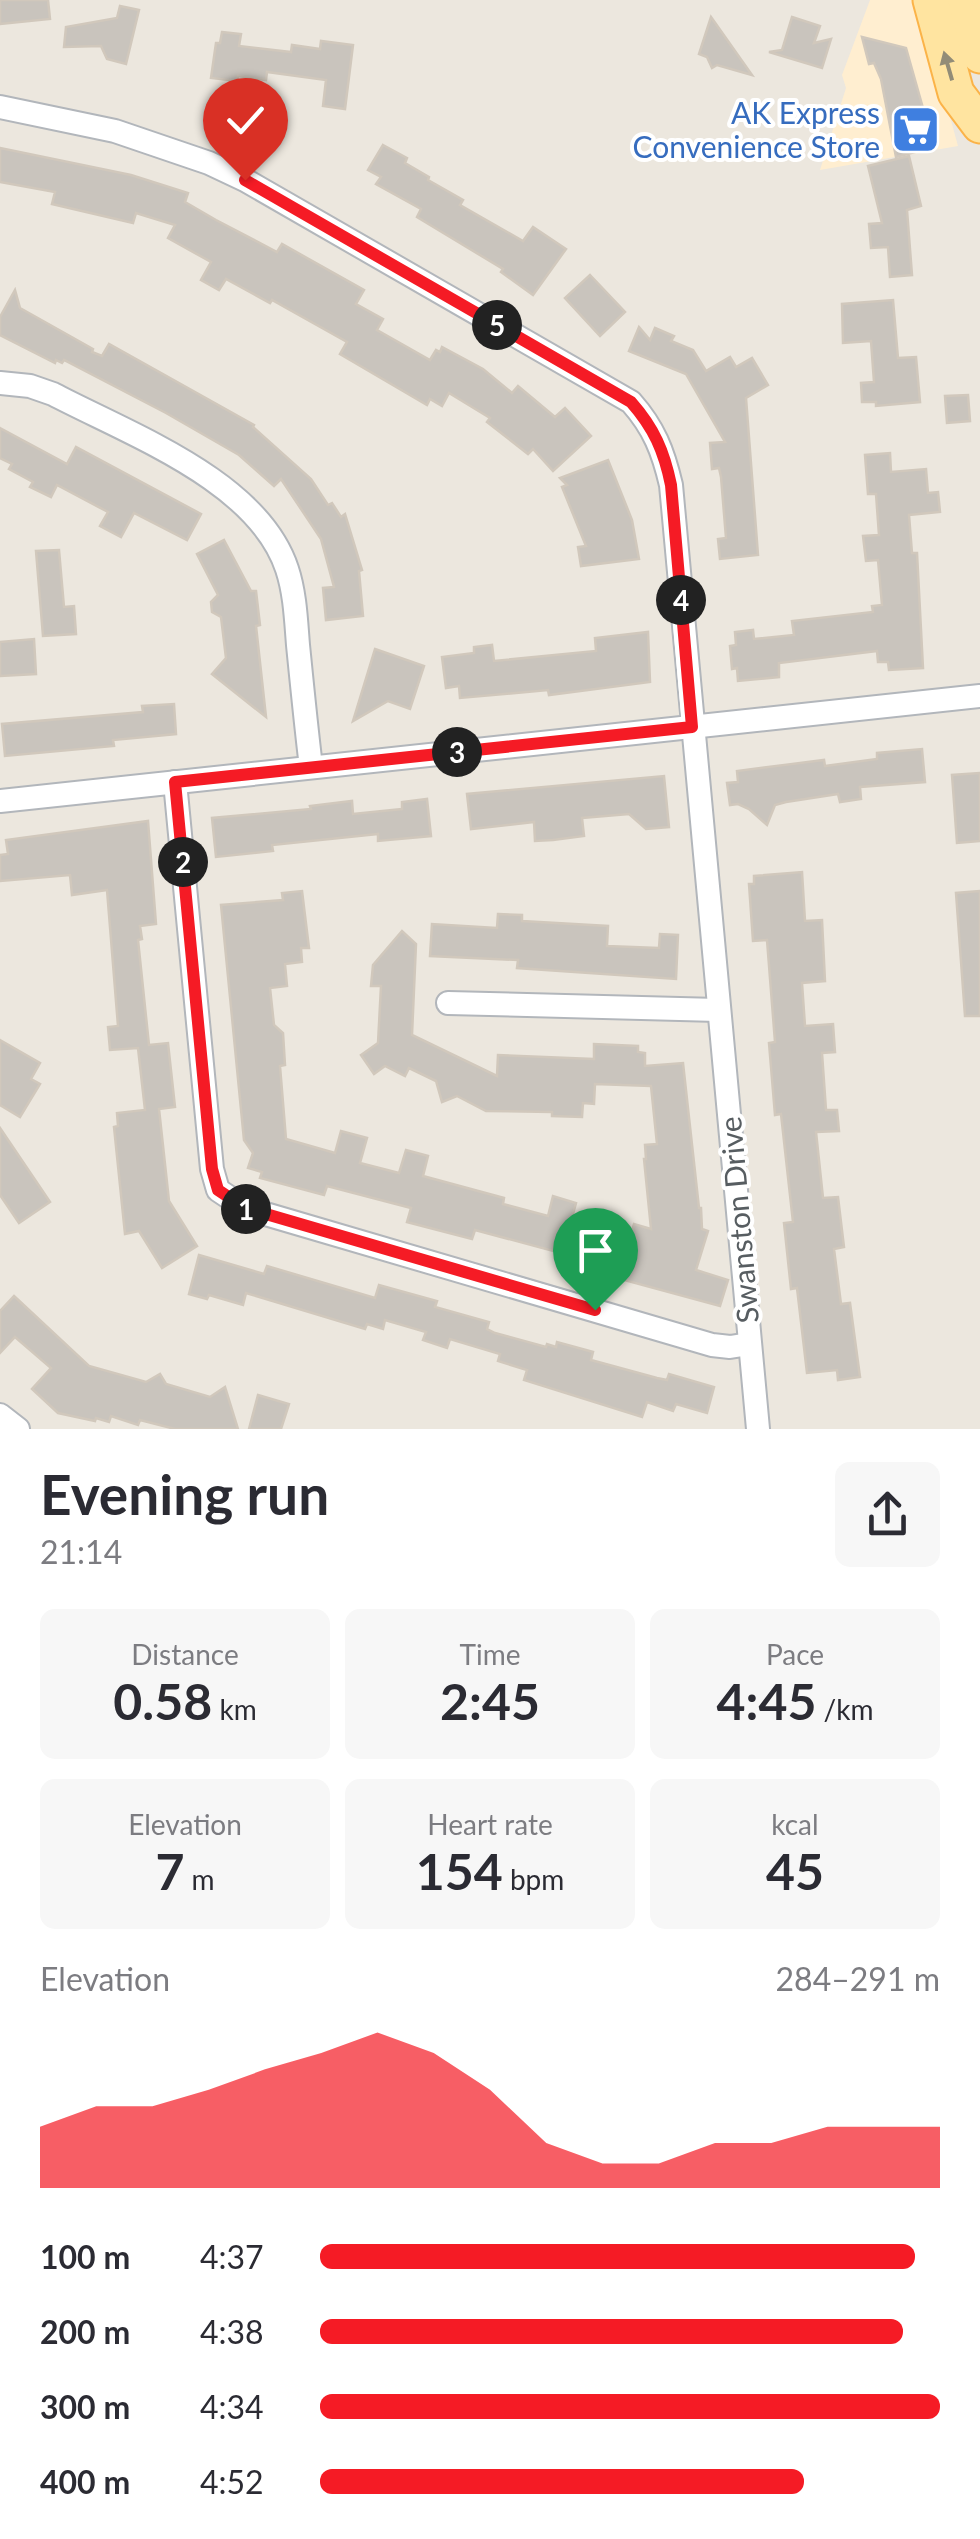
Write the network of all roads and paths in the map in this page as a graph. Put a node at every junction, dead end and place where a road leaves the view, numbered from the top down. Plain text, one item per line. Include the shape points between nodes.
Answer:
1 (931, 0) edge
2 (966, 0) edge
3 (980, 55) edge
4 (0, 107) edge
5 (980, 125) edge
6 (0, 383) edge
7 (980, 696) edge
8 (692, 727) junction
9 (310, 767) junction
10 (175, 782) junction
11 (0, 800) edge
12 (448, 1004) dead end
13 (718, 1010) junction
14 (749, 1344) junction
15 (0, 1415) edge
16 (18, 1429) edge
17 (758, 1429) edge

5 -> 1 main road via 956,93
2 - 3 main road
4 - 8 street, Swanston Drive via 115,131 209,163 631,402 652,426 671,485
6 - 9 street via 54,394 214,479 266,528 291,588
7 - 8 street
8 - 9 street
8 - 13 street, Swanston Drive
9 - 10 street
10 - 11 street
10 - 14 street via 218,1190 245,1208 712,1345
12 - 13 street via 484,1014
13 - 14 street, Swanston Drive
14 - 17 street, Swanston Drive
15 - 16 street

